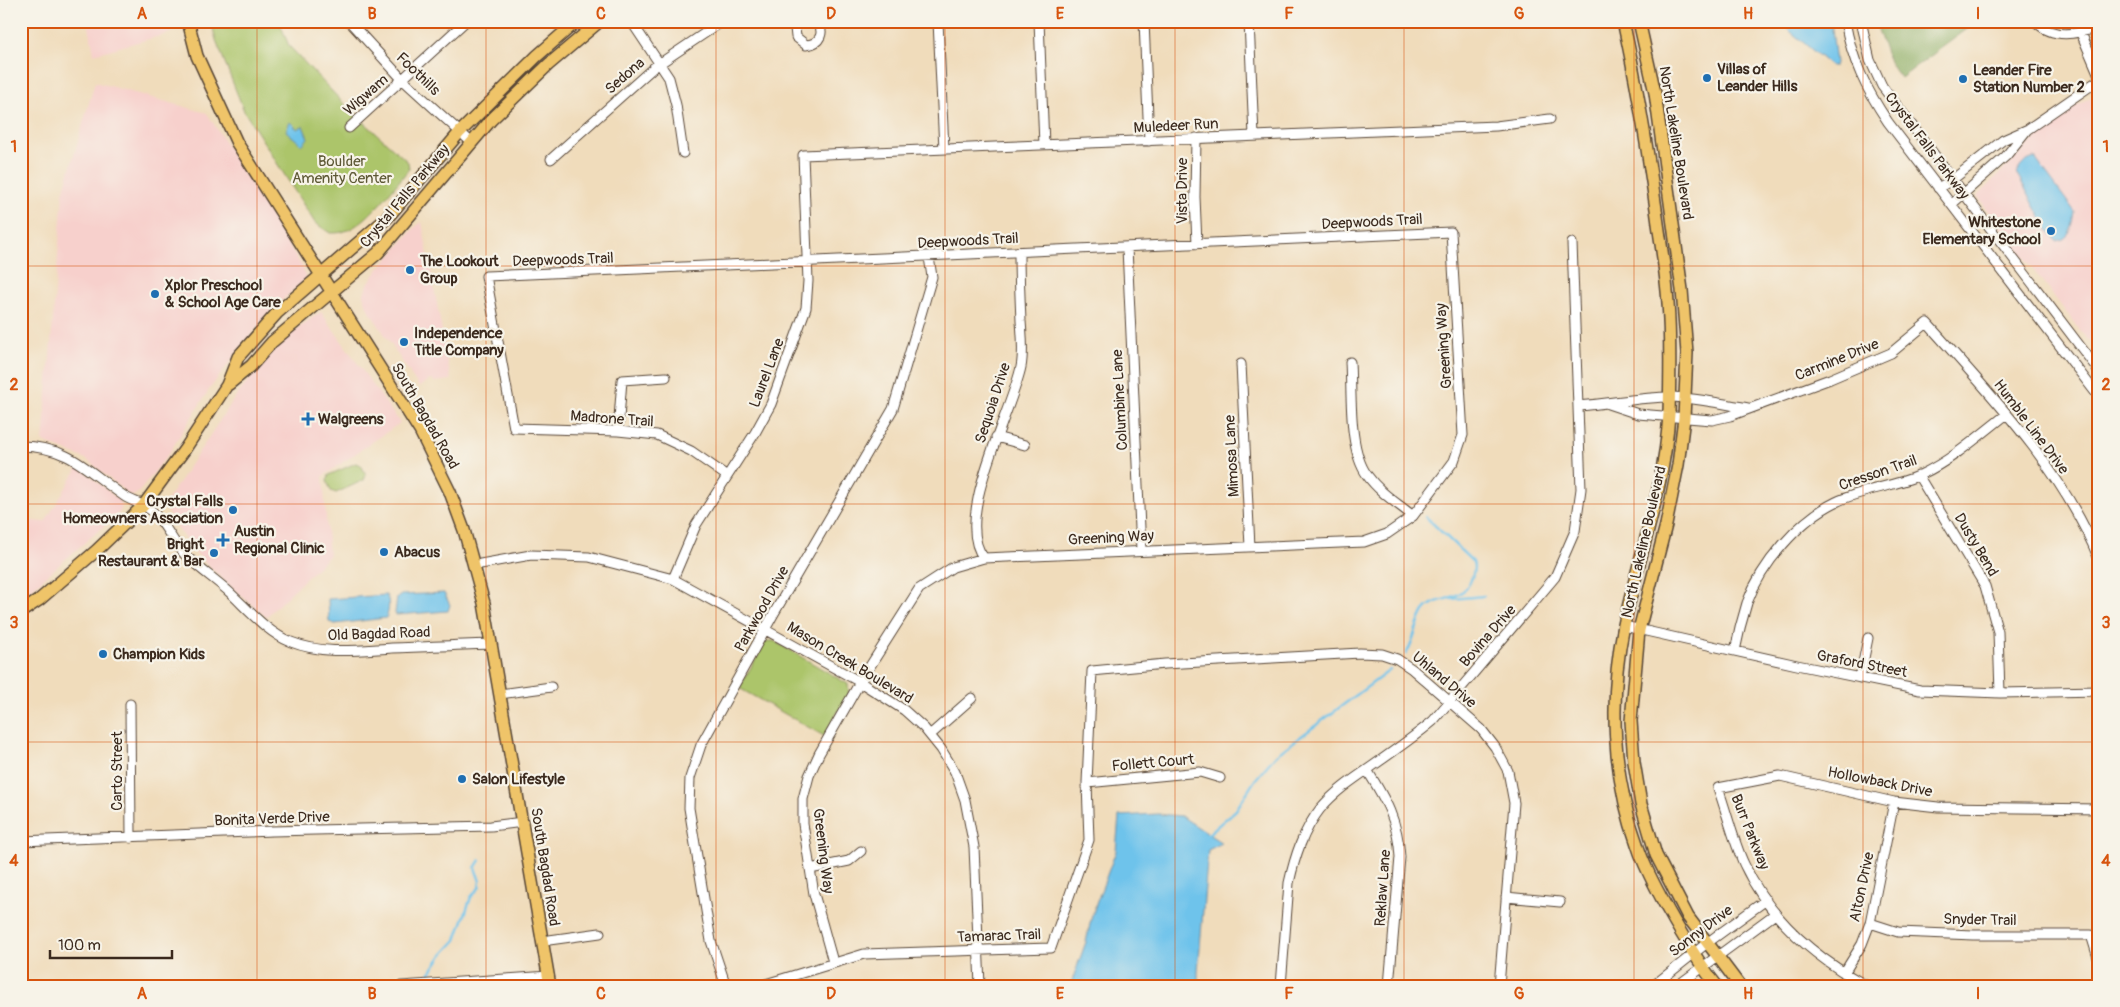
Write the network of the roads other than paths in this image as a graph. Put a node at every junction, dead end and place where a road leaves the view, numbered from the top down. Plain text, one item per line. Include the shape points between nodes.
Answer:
1 (188, 21) edge
2 (349, 21) edge
3 (466, 21) edge
4 (577, 21) edge
5 (600, 21) edge
6 (631, 21) edge
7 (723, 21) edge
8 (799, 21) edge
9 (816, 21) edge
10 (938, 21) edge
11 (1039, 21) edge
12 (1144, 21) edge
13 (1249, 21) edge
14 (1623, 21) edge
15 (1640, 21) edge
16 (1845, 21) edge
17 (1861, 21) edge
18 (2035, 21) edge
19 (2099, 27) edge
20 (2081, 33) junction
21 (661, 63) junction
22 (2099, 75) edge
23 (403, 80) junction
24 (2099, 80) edge
25 (1550, 119) dead end
26 (349, 128) dead end
27 (2028, 129) junction
28 (460, 132) junction
29 (1254, 136) junction
30 (1196, 138) junction
31 (1149, 141) junction
32 (471, 142) junction
33 (1044, 145) junction
34 (944, 149) junction
35 (683, 152) dead end
36 (803, 155) joint
37 (552, 159) dead end
38 (1952, 180) junction
39 (1938, 188) junction
40 (1963, 195) junction
41 (1952, 204) junction
42 (388, 216) junction
43 (401, 226) junction
44 (1451, 232) joint
45 (1572, 243) dead end
46 (1197, 244) junction
47 (1127, 248) junction
48 (1019, 253) junction
49 (929, 257) junction
50 (806, 262) junction
51 (320, 275) junction
52 (332, 292) junction
53 (1927, 323) joint
54 (1350, 362) dead end
55 (1241, 364) dead end
56 (2099, 371) edge
57 (666, 377) dead end
58 (227, 385) junction
59 (1669, 397) junction
60 (1686, 398) junction
61 (2099, 398) edge
62 (1608, 404) junction
63 (1578, 406) junction
64 (1749, 408) junction
65 (2007, 414) junction
66 (1668, 417) junction
67 (1684, 418) junction
68 (514, 428) joint
69 (618, 430) junction
70 (996, 437) junction
71 (1025, 445) dead end
72 (21, 446) edge
73 (1918, 475) junction
74 (727, 476) junction
75 (143, 506) junction
76 (1413, 516) junction
77 (1250, 547) junction
78 (1141, 550) junction
79 (984, 558) junction
80 (2099, 558) edge
81 (475, 565) junction
82 (673, 579) junction
83 (21, 612) edge
84 (1624, 626) junction
85 (765, 629) junction
86 (1639, 630) junction
87 (1868, 638) dead end
88 (491, 644) junction
89 (1735, 651) junction
90 (1092, 671) joint
91 (1860, 678) junction
92 (860, 682) junction
93 (551, 687) dead end
94 (2099, 691) edge
95 (2000, 693) junction
96 (500, 694) junction
97 (972, 698) dead end
98 (1450, 702) junction
99 (130, 704) dead end
100 (930, 735) junction
101 (1367, 770) junction
102 (1220, 778) dead end
103 (1087, 782) junction
104 (1718, 788) joint
105 (1894, 802) junction
106 (2099, 809) edge
107 (523, 822) junction
108 (130, 838) junction
109 (21, 841) edge
110 (861, 851) dead end
111 (810, 869) junction
112 (1506, 897) junction
113 (1766, 900) junction
114 (1560, 902) dead end
115 (1775, 914) junction
116 (1870, 923) junction
117 (600, 933) dead end
118 (542, 941) junction
119 (1707, 943) junction
120 (978, 951) junction
121 (1693, 954) junction
122 (1717, 957) junction
123 (2099, 961) edge
124 (833, 962) junction
125 (1703, 968) junction
126 (1844, 974) junction
127 (549, 981) edge
128 (401, 986) edge
129 (726, 986) edge
130 (759, 986) edge
131 (980, 986) edge
132 (1281, 986) edge
133 (1389, 986) edge
134 (1499, 986) edge
135 (1653, 986) edge
136 (1677, 986) edge
137 (1717, 986) edge
138 (1740, 986) edge
139 (1867, 986) edge

1 - 51 main road, South Bagdad Road via 197,56 237,143
2 - 23 street, Foothills
3 - 23 street, Wigwam
4 - 28 main road, Crystal Falls Parkway via 536,56
5 - 32 main road, Crystal Falls Parkway via 513,97
6 - 21 street
7 - 21 street, Sedona
8 - 9 street via 795,28 796,37 806,45 815,43 820,36 821,28
10 - 34 street
11 - 33 street
12 - 31 street
13 - 29 street
14 - 59 main road, North Lakeline Boulevard via 1650,166 1668,302
15 - 60 main road, North Lakeline Boulevard via 1655,93 1682,290 1687,352
16 - 39 street, Crystal Falls Parkway via 1857,69 1870,95
17 - 38 street, Crystal Falls Parkway via 1870,60 1882,86
18 - 20 street via 2043,29 2060,34
19 - 20 street
20 - 22 street
21 - 35 street via 670,78
21 - 37 street, Sedona
23 - 26 street, Wigwam
23 - 28 street, Foothills
24 - 27 street
25 - 29 street, Muledeer Run via 1496,126
27 - 38 street via 2003,140
27 - 40 street via 2006,156
28 - 32 street, Foothills
28 - 42 main road, Crystal Falls Parkway
29 - 30 street, Muledeer Run
30 - 31 street, Muledeer Run
30 - 46 street, Vista Drive
31 - 33 street, Muledeer Run
32 - 43 main road, Crystal Falls Parkway
33 - 34 street, Muledeer Run
34 - 36 street, Muledeer Run
36 - 50 street, Laurel Lane
38 - 39 street
38 - 40 street, Crystal Falls Parkway
39 - 41 street, Crystal Falls Parkway
40 - 41 street
40 - 56 street, Crystal Falls Parkway
41 - 61 street, Crystal Falls Parkway
42 - 43 main road
42 - 51 main road, Crystal Falls Parkway
43 - 52 main road, Crystal Falls Parkway via 378,253
44 - 46 street, Deepwoods Trail
44 - 76 street, Greening Way via 1463,435 1454,460
45 - 63 street, Bovina Drive
46 - 47 street, Deepwoods Trail
47 - 48 street, Deepwoods Trail
47 - 78 street, Columbine Lane
48 - 49 street, Deepwoods Trail
48 - 70 street, Sequoia Drive via 1022,356 1017,381
49 - 50 street, Deepwoods Trail
49 - 85 street, Parkwood Drive via 932,277 893,409
50 - 68 street, Deepwoods Trail via 486,276
50 - 74 street, Laurel Lane via 806,308 797,334 771,404
51 - 52 main road, South Bagdad Road
51 - 58 main road, Crystal Falls Parkway via 276,313 238,357
52 - 58 main road, Crystal Falls Parkway
52 - 81 main road, South Bagdad Road via 436,461
53 - 64 street, Carmine Drive via 1892,353
53 - 65 street, Humble Line Drive
54 - 76 street via 1354,434 1359,460 1377,486
55 - 77 street, Mimosa Lane
57 - 69 street via 622,380
58 - 75 main road, Crystal Falls Parkway
59 - 60 street, Carmine Drive
59 - 62 street, Carmine Drive via 1625,399
59 - 66 main road, North Lakeline Boulevard
60 - 64 street, Carmine Drive
60 - 67 main road, North Lakeline Boulevard
62 - 63 street, Carmine Drive
62 - 66 street, Carmine Drive via 1638,414
63 - 98 street, Bovina Drive via 1580,503 1575,532 1566,555 1555,576
64 - 67 street, Carmine Drive via 1712,420
65 - 73 street, Cresson Trail via 1949,459
65 - 80 street, Humble Line Drive via 2081,518
66 - 67 street, Carmine Drive
66 - 84 main road, North Lakeline Boulevard via 1662,468
67 - 86 main road, North Lakeline Boulevard via 1666,525
68 - 69 street, Madrone Trail
69 - 74 street, Madrone Trail via 668,440
70 - 71 street
70 - 79 street, Sequoia Drive via 976,505 977,546
72 - 75 street, Old Bagdad Road via 39,446 64,454
73 - 89 street, Cresson Trail via 1836,502 1802,525 1761,574 1748,601
73 - 95 street, Dusty Bend via 1985,586 1998,632
74 - 82 street, Laurel Lane via 696,524
75 - 83 main road, Crystal Falls Parkway via 89,558
75 - 88 street, Old Bagdad Road via 154,512 190,560 289,641 312,649 350,652
76 - 77 street, Greening Way via 1387,534 1364,542
77 - 78 street, Greening Way
78 - 79 street, Greening Way
79 - 92 street, Greening Way via 953,567 919,589
81 - 82 street, Mason Creek Boulevard via 531,555 589,556
81 - 88 main road, South Bagdad Road
82 - 85 street, Mason Creek Boulevard
84 - 86 street, Graford Street
84 - 121 main road, North Lakeline Boulevard via 1616,687 1616,746 1626,807 1638,849
85 - 92 street, Mason Creek Boulevard
85 - 129 street, Parkwood Drive via 701,744 690,778 689,808 711,941
86 - 89 street, Graford Street
86 - 119 main road, North Lakeline Boulevard via 1631,721 1641,804 1656,855 1688,917
87 - 91 street
88 - 96 main road, South Bagdad Road
89 - 91 street, Graford Street
90 - 98 street, Uhland Drive via 1382,654 1412,669
90 - 103 street, Tamarac Trail
91 - 95 street, Graford Street via 1920,690
92 - 100 street, Mason Creek Boulevard via 904,710
92 - 111 street, Greening Way via 816,760 805,788 803,824
93 - 96 street
94 - 95 street, Graford Street
96 - 107 main road, South Bagdad Road
97 - 100 street
98 - 101 street, Bovina Drive via 1433,721
98 - 112 street, Uhland Drive via 1481,729 1508,771 1514,803
99 - 108 street, Carto Street
100 - 120 street, Mason Creek Boulevard via 955,772 970,816
101 - 132 street, Bovina Drive via 1326,803 1300,844 1289,883
101 - 133 street, Reklaw Lane via 1386,799 1399,840
102 - 103 street, Follett Court via 1200,772
103 - 120 street, Tamarac Trail via 1088,840 1051,948
104 - 105 street, Hollowback Drive via 1780,776
104 - 113 street, Burr Parkway via 1744,864
105 - 106 street, Hollowback Drive via 1938,807
105 - 116 street, Alton Drive
107 - 108 street, Bonita Verde Drive via 491,826
107 - 118 main road, South Bagdad Road
108 - 109 street, Bonita Verde Drive
110 - 111 street via 850,861
111 - 124 street, Greening Way via 822,928
112 - 114 street
112 - 134 street, Uhland Drive
113 - 115 street, Burr Parkway
113 - 119 street, Sonny Drive
115 - 122 street, Sonny Drive
115 - 126 street, Burr Parkway via 1807,946
116 - 123 street, Snyder Trail via 1898,932 2091,935
116 - 126 street, Alton Drive
117 - 118 street
118 - 127 main road, South Bagdad Road
119 - 121 street, Sonny Drive
119 - 122 main road, North Lakeline Boulevard
120 - 124 street, Tamarac Trail via 864,954
120 - 131 street, Mason Creek Boulevard
121 - 125 main road, North Lakeline Boulevard
121 - 135 street, Sonny Drive
122 - 125 street, Sonny Drive
122 - 138 main road, North Lakeline Boulevard
124 - 130 street, Tamarac Trail
125 - 136 street, Sonny Drive
125 - 137 main road, North Lakeline Boulevard
126 - 139 street, Burr Parkway
127 - 128 street

